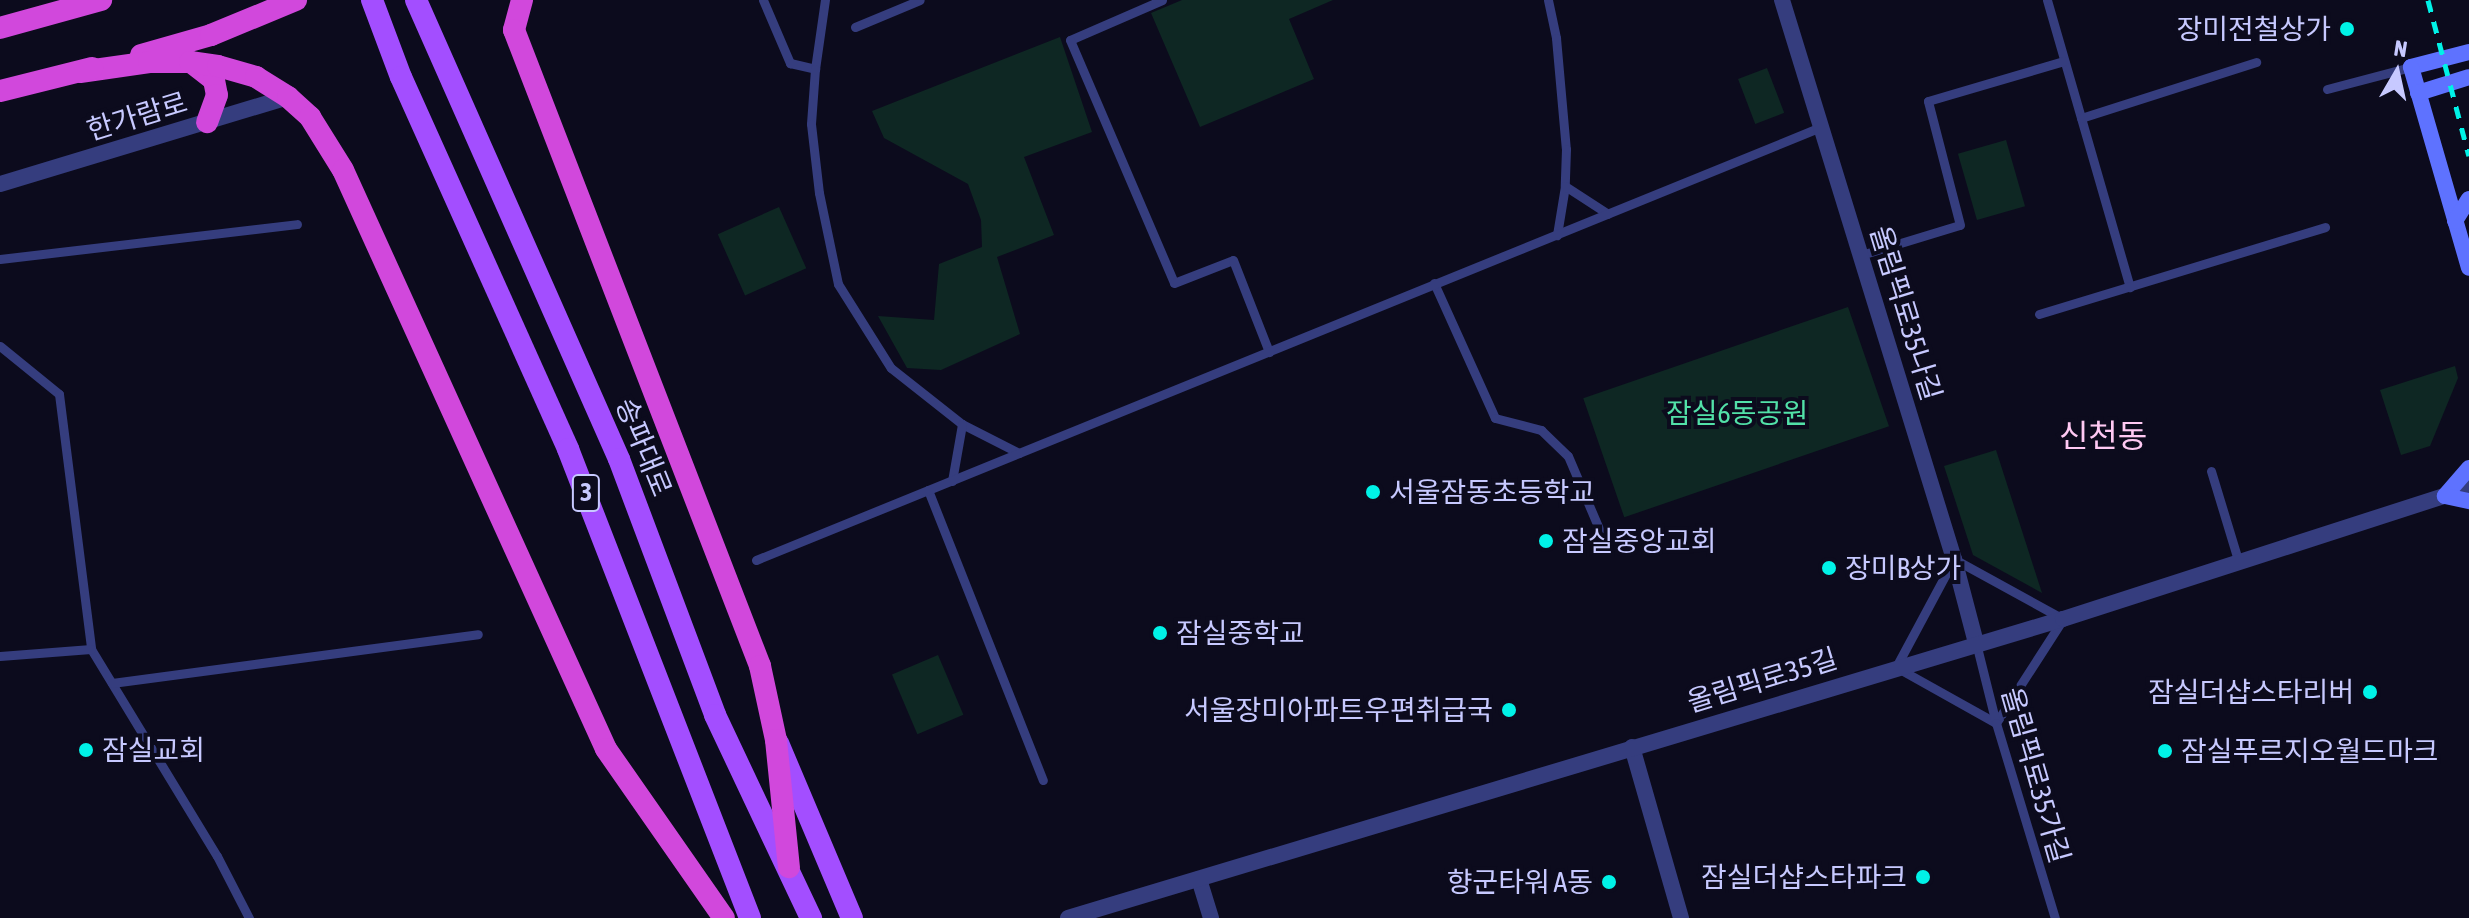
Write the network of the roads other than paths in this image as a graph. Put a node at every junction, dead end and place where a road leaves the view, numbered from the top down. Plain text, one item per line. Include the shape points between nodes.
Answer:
1 (101, 0) edge
2 (296, 0) edge
3 (372, 0) edge
4 (416, 0) edge
5 (522, 0) edge
6 (763, 0) edge
7 (825, 0) edge
8 (920, 0) edge
9 (1162, 0) edge
10 (1548, 0) edge
11 (1782, 0) edge
12 (2047, 0) edge
13 (1136, 5) edge
14 (855, 27) dead end
15 (0, 28) edge
16 (2469, 52) edge
17 (2064, 61) junction
18 (190, 62) junction
19 (2256, 62) dead end
20 (2411, 67) junction
21 (815, 69) junction
22 (80, 72) junction
23 (2469, 77) edge
24 (2327, 89) dead end
25 (0, 91) edge
26 (2418, 93) junction
27 (288, 97) junction
28 (2081, 118) junction
29 (207, 122) junction
30 (1821, 127) junction
31 (0, 184) edge
32 (1565, 186) junction
33 (2469, 199) edge
34 (1608, 214) junction
35 (2455, 221) junction
36 (297, 224) dead end
37 (2325, 227) dead end
38 (1557, 235) junction
39 (1861, 255) junction
40 (0, 259) edge
41 (2469, 268) edge
42 (1434, 283) junction
43 (2130, 287) junction
44 (2039, 314) dead end
45 (0, 346) edge
46 (1269, 352) junction
47 (962, 424) junction
48 (1019, 453) junction
49 (2469, 468) edge
50 (2211, 471) dead end
51 (952, 481) junction
52 (2469, 488) edge
53 (928, 490) junction
54 (2445, 496) junction
55 (2469, 501) edge
56 (1603, 538) dead end
57 (1954, 559) junction
58 (756, 560) dead end
59 (2239, 563) junction
60 (2063, 619) junction
61 (478, 634) dead end
62 (1976, 643) junction
63 (91, 649) junction
64 (0, 656) edge
65 (1896, 667) junction
66 (112, 683) junction
67 (1996, 723) junction
68 (776, 740) junction
69 (1632, 747) junction
70 (1043, 780) dead end
71 (789, 867) junction
72 (1199, 879) junction
73 (801, 893) junction
74 (249, 918) edge
75 (724, 918) edge
76 (750, 918) edge
77 (811, 918) edge
78 (828, 918) edge
79 (852, 918) edge
80 (1068, 918) edge
81 (1211, 918) edge
82 (1681, 918) edge
83 (2055, 918) edge

1 - 15 highway
2 - 22 highway via 211,35
3 - 76 main road, 3 via 401,77 568,449
4 - 71 main road, 송파대로 / 3 via 619,459 715,715
5 - 68 highway via 514,30 739,608 760,666
6 - 21 lane via 790,63
7 - 21 lane
8 - 14 lane
9 - 13 lane
10 - 32 lane via 1562,98
11 - 30 street, 올림픽로35나길
12 - 17 lane
13 - 46 lane via 1070,40 1174,283 1233,260
16 - 20 main road
17 - 28 lane
17 - 39 lane via 1928,101 1960,225
18 - 22 highway
18 - 27 highway via 256,77
18 - 29 highway via 214,80 217,95
19 - 28 lane
20 - 24 lane
20 - 26 main road
21 - 47 lane via 813,138 838,284 891,368
22 - 25 highway
23 - 26 main road
26 - 35 main road
27 - 29 street, 한가람로
27 - 75 highway via 310,117 343,170 606,749
28 - 43 lane
29 - 31 street, 한가람로
30 - 34 lane
30 - 39 street, 올림픽로35나길
32 - 34 lane
32 - 38 lane
33 - 35 main road
34 - 38 lane
35 - 41 main road
36 - 40 lane
37 - 43 lane
38 - 42 lane
39 - 57 street, 올림픽로35나길
42 - 46 lane
42 - 56 lane via 1495,418 1541,430 1568,456
43 - 44 lane
45 - 63 lane via 59,394
46 - 48 lane
47 - 48 lane
47 - 51 lane
48 - 51 lane
49 - 54 main road
50 - 59 lane
51 - 53 lane
52 - 54 street, 올림픽로35길
53 - 58 lane
53 - 70 lane
54 - 55 main road
54 - 59 street, 올림픽로35길
57 - 60 lane
57 - 62 street, 올림픽로35나길
57 - 65 lane
59 - 60 street, 올림픽로35길
60 - 62 street, 올림픽로35길
60 - 67 lane
61 - 66 lane
62 - 65 street, 올림픽로35길
62 - 67 lane, 올림픽로35가길
63 - 64 lane
63 - 66 lane
65 - 67 lane
65 - 69 street, 올림픽로35길
66 - 74 lane
67 - 83 lane, 올림픽로35가길
68 - 71 highway
68 - 79 main road
69 - 72 street, 올림픽로35길
69 - 82 street
71 - 73 main road, 송파대로 / 3
72 - 80 street, 올림픽로35길
72 - 81 street
73 - 77 main road, 송파대로 / 3
73 - 78 main road

